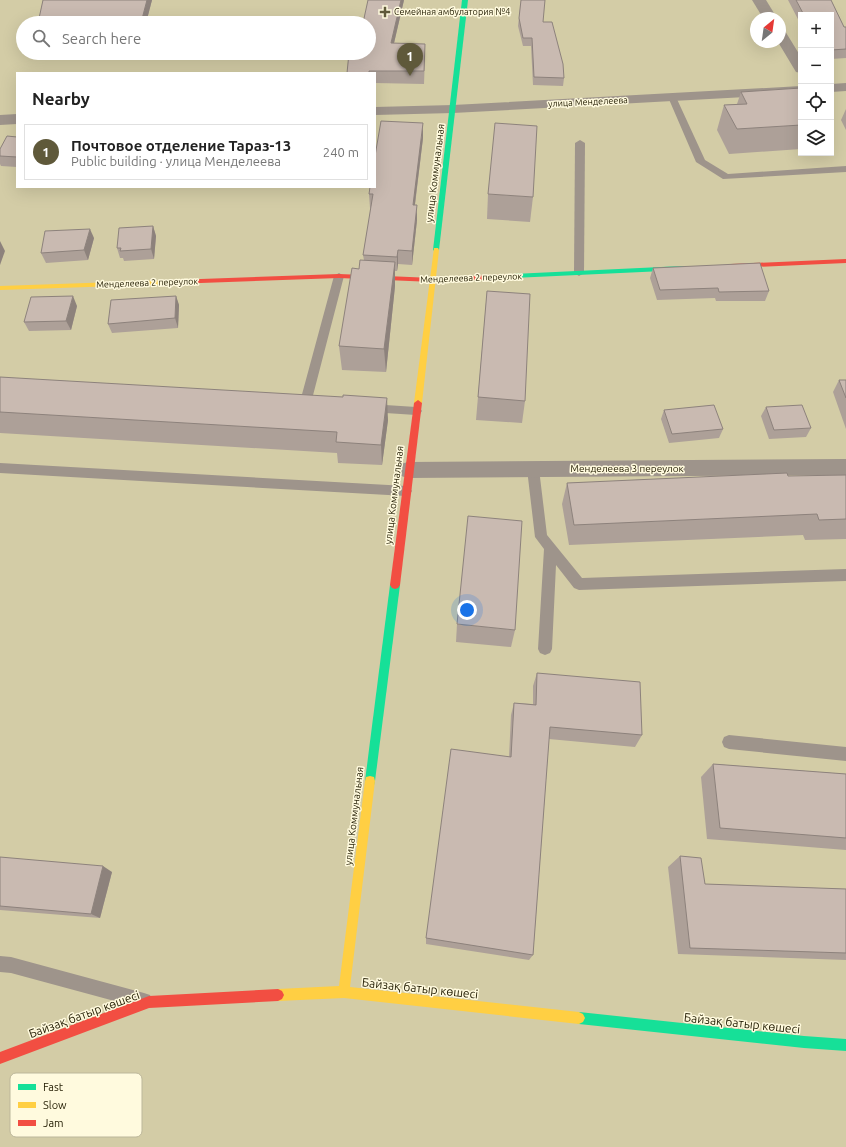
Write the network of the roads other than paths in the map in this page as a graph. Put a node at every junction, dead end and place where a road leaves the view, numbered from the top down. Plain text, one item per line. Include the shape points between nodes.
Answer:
1 (466, 0) edge
2 (759, 0) edge
3 (766, 12) edge
4 (786, 44) edge
5 (798, 64) edge
6 (846, 87) edge
7 (834, 88) edge
8 (798, 90) edge
9 (672, 97) junction
10 (453, 109) junction
11 (376, 111) edge
12 (16, 119) edge
13 (0, 120) edge
14 (580, 143) dead end
15 (846, 169) edge
16 (846, 261) edge
17 (720, 267) edge
18 (689, 268) edge
19 (579, 273) junction
20 (339, 276) junction
21 (433, 280) junction
22 (0, 288) edge
23 (281, 402) edge
24 (360, 407) edge
25 (416, 411) junction
26 (846, 466) edge
27 (0, 468) edge
28 (533, 469) junction
29 (408, 470) junction
30 (406, 491) junction
31 (550, 548) junction
32 (846, 575) edge
33 (545, 648) dead end
34 (729, 742) dead end
35 (846, 754) edge
36 (0, 964) edge
37 (344, 992) junction
38 (149, 1002) junction
39 (846, 1045) edge
40 (0, 1058) edge

1 - 10 street, улица Коммунальная
2 - 3 street
4 - 5 street
6 - 7 street
8 - 9 street, улица Менделеева
9 - 10 street, улица Менделеева
9 - 15 lane via 701,162 726,177
10 - 11 street, улица Менделеева
10 - 21 street, улица Коммунальная
12 - 13 street
14 - 19 lane
16 - 17 street
18 - 19 street, Менделеева 2 переулок
19 - 21 street, Менделеева 2 переулок
20 - 21 street, Менделеева 2 переулок
20 - 22 street, Менделеева 2 переулок
20 - 23 lane via 309,403
21 - 25 street, улица Коммунальная
24 - 25 lane
25 - 29 street, улица Коммунальная
26 - 28 street, Менделеева 3 переулок
27 - 30 lane
28 - 29 street, Менделеева 3 переулок
28 - 31 lane via 541,537
29 - 30 street, улица Коммунальная
30 - 37 street, улица Коммунальная
31 - 32 lane via 579,584
31 - 33 lane
34 - 35 lane
36 - 38 lane
37 - 38 street, Байзақ батыр көшесі
37 - 39 street, Байзақ батыр көшесі
38 - 40 street, Байзақ батыр көшесі

